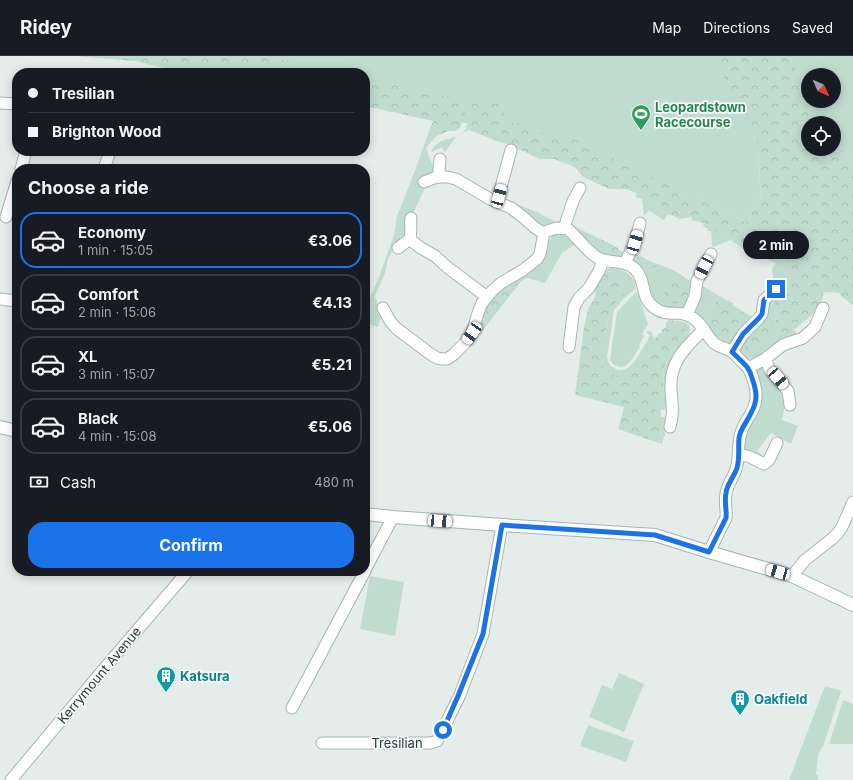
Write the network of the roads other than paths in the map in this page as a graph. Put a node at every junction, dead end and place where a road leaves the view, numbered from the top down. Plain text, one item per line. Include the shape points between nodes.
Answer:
1 (0, 103) edge
2 (12, 104) edge
3 (511, 150) dead end
4 (440, 159) dead end
5 (440, 177) junction
6 (424, 182) dead end
7 (580, 188) dead end
8 (12, 197) edge
9 (497, 202) junction
10 (6, 217) dead end
11 (411, 218) dead end
12 (640, 223) dead end
13 (564, 228) junction
14 (544, 232) junction
15 (409, 239) junction
16 (398, 248) dead end
17 (711, 254) dead end
18 (603, 260) junction
19 (625, 263) junction
20 (776, 289) dead end
21 (487, 297) junction
22 (0, 299) edge
23 (12, 300) edge
24 (383, 308) dead end
25 (823, 308) dead end
26 (687, 314) junction
27 (704, 329) junction
28 (569, 346) dead end
29 (732, 352) junction
30 (765, 359) junction
31 (748, 368) junction
32 (790, 405) dead end
33 (0, 427) edge
34 (670, 427) dead end
35 (12, 430) edge
36 (777, 443) dead end
37 (739, 454) junction
38 (853, 502) edge
39 (370, 515) edge
40 (393, 517) junction
41 (502, 525) junction
42 (709, 552) junction
43 (370, 561) edge
44 (184, 576) edge
45 (362, 576) edge
46 (792, 576) junction
47 (853, 604) edge
48 (292, 708) dead end
49 (322, 743) dead end
50 (11, 780) edge

1 - 2 street
3 - 9 street
4 - 5 street
5 - 6 street
5 - 9 street via 456,179
7 - 13 street
8 - 10 street
9 - 14 street via 511,208
11 - 15 street
12 - 19 street
13 - 14 street
13 - 18 street via 573,233 596,257
14 - 21 street via 540,254 536,259 501,283
15 - 16 street
15 - 21 street
17 - 26 street via 697,280 695,296
18 - 19 street
18 - 28 street via 589,288 574,307
19 - 26 street via 640,276 650,304 665,313
20 - 29 street via 764,300 762,314 743,334
21 - 24 street via 482,303 472,333 448,359 437,358 396,328
22 - 23 street
25 - 30 street via 815,327 803,338 783,345
26 - 27 street
27 - 29 street via 714,343
27 - 34 street via 682,351 675,364 670,388 673,408
29 - 31 street
30 - 31 street
30 - 32 street via 770,370 788,391
31 - 37 street via 756,389 755,405 741,431
33 - 35 street
36 - 37 street via 769,460 764,464
37 - 42 street via 737,468 726,493 726,518
38 - 46 street via 834,538 804,560
39 - 40 street
40 - 41 street
40 - 43 street
41 - 42 street via 655,535
41 - 49 street, Tresilian via 483,634 437,741
42 - 46 street
44 - 50 street, Kerrymount Avenue
45 - 48 street
46 - 47 street

